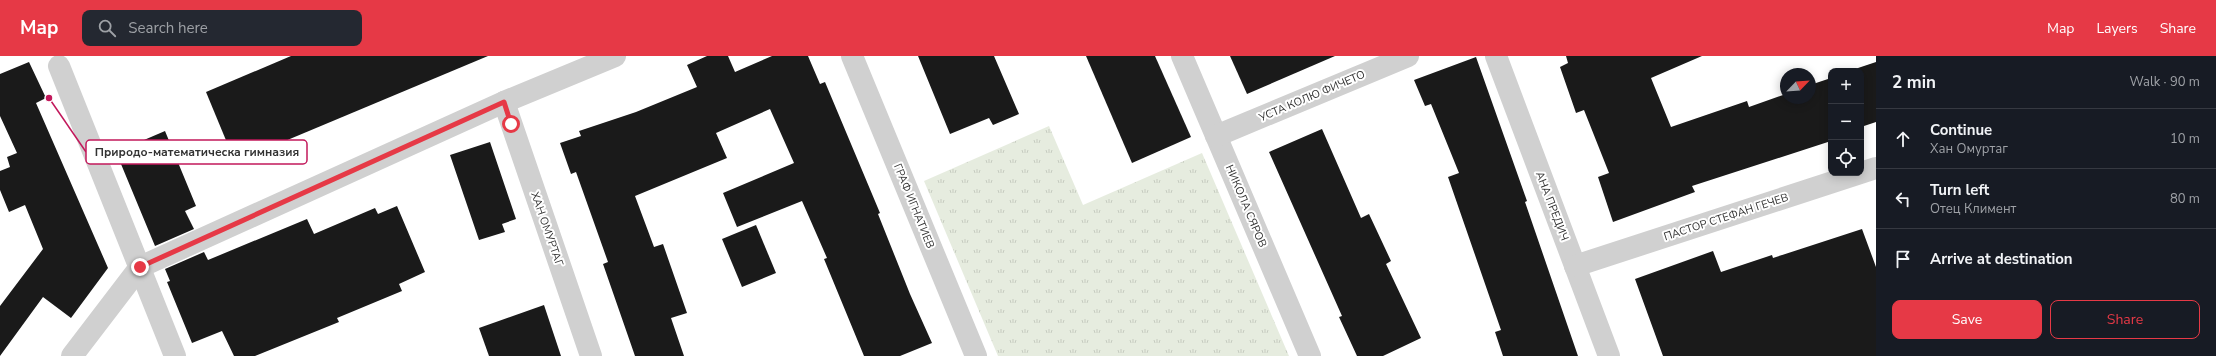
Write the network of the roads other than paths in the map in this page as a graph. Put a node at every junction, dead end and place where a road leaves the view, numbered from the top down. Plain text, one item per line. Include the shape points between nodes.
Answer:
1 (615, 56) edge
2 (852, 56) edge
3 (1182, 56) edge
4 (1408, 56) edge
5 (1496, 56) edge
6 (59, 66) dead end
7 (504, 102) junction
8 (1216, 136) junction
9 (1876, 168) edge
10 (1575, 266) junction
11 (140, 267) junction
12 (72, 356) edge
13 (175, 356) edge
14 (591, 356) edge
15 (976, 356) edge
16 (1310, 356) edge
17 (1609, 356) edge

1 - 7 street
2 - 15 street, ГРАФ ИГНАТИЕВ
3 - 8 street, НИКОЛА СЯРОВ
4 - 8 street, УСТА КОЛЮ ФИЧЕТО
5 - 10 street, АНА ПРЕДИЧ
6 - 11 street
7 - 11 street
7 - 14 street, ХАН ОМУРТАГ
8 - 16 street, НИКОЛА СЯРОВ
9 - 10 street, ПАСТОР СТЕФАН ГЕЧЕВ
10 - 17 street, АНА ПРЕДИЧ
11 - 12 street
11 - 13 street

